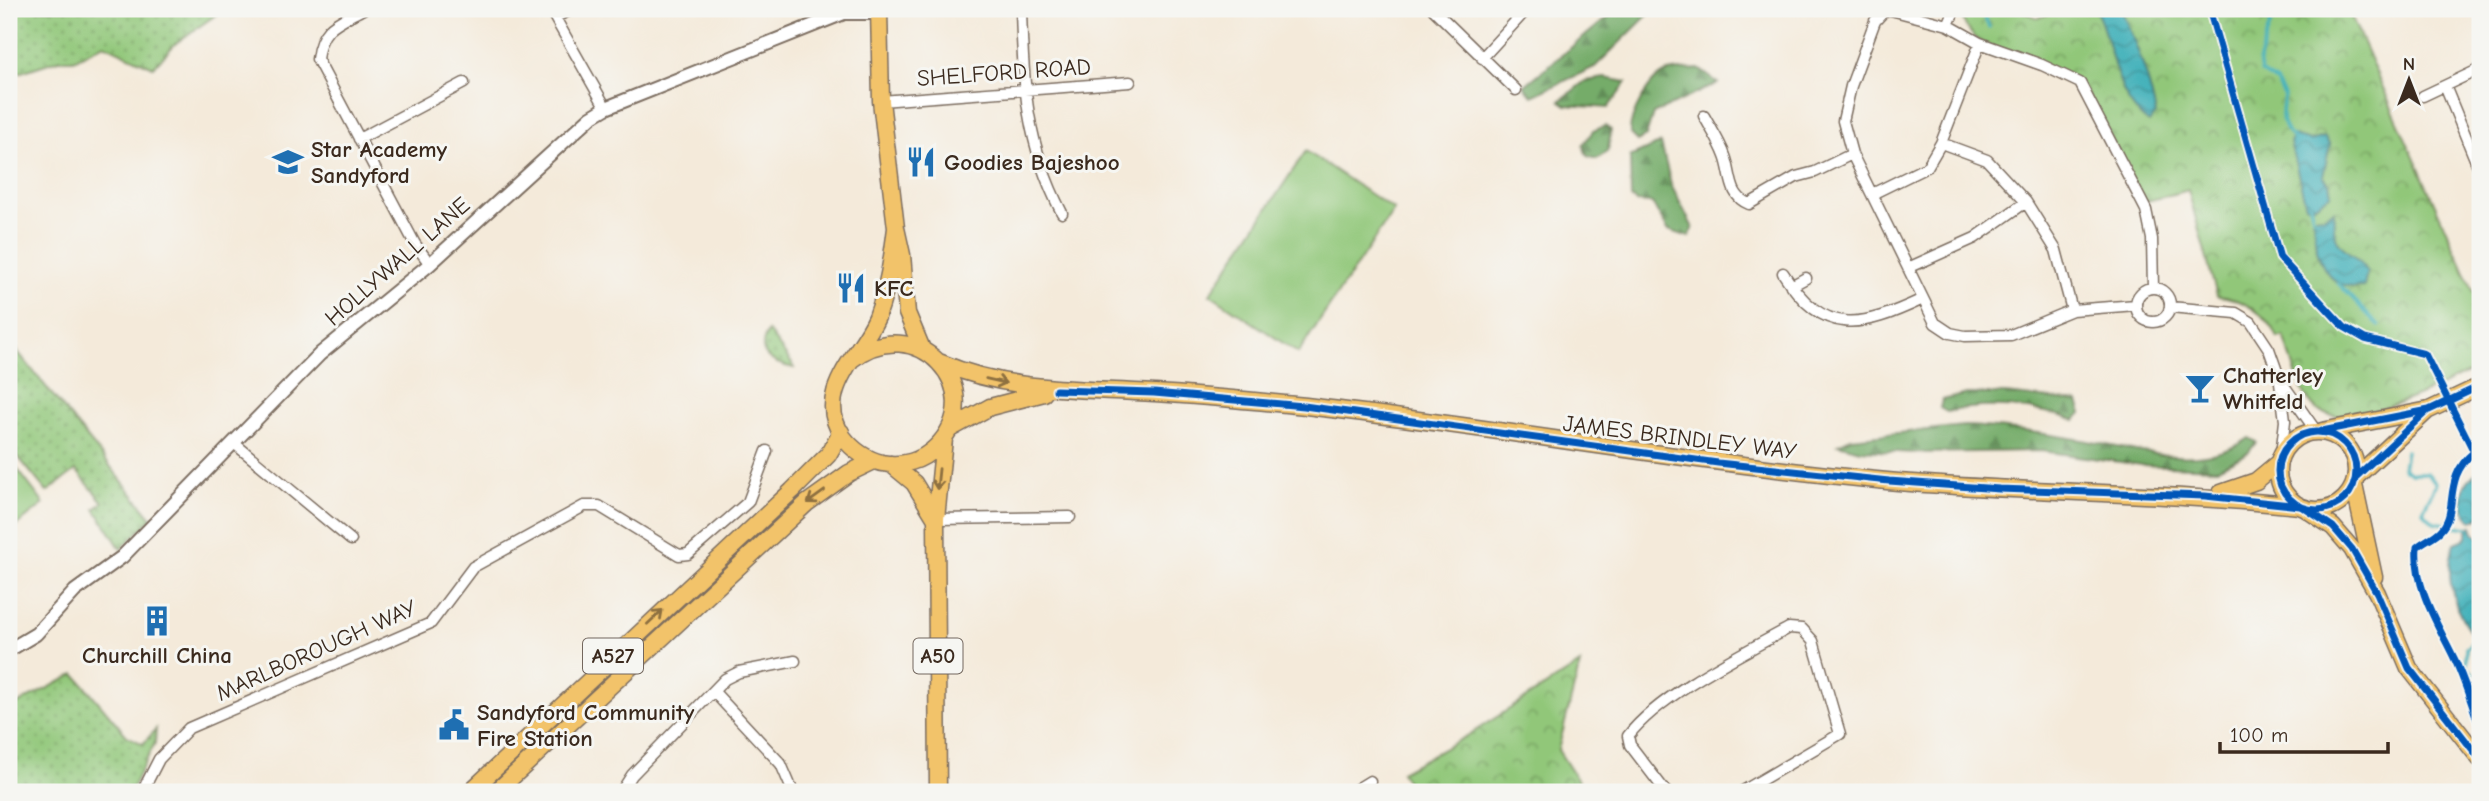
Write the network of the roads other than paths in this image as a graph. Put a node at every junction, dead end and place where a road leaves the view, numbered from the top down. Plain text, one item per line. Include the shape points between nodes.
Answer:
1 (363, 9) edge
2 (573, 9) edge
3 (1021, 9) edge
4 (1433, 9) edge
5 (1527, 9) edge
6 (1887, 9) edge
7 (1955, 9) edge
8 (879, 11) edge
9 (553, 13) edge
10 (1948, 25) junction
11 (1980, 43) junction
12 (1482, 58) junction
13 (2480, 69) edge
14 (1130, 82) dead end
15 (464, 83) dead end
16 (2445, 86) junction
17 (1023, 88) junction
18 (1516, 90) dead end
19 (2423, 96) dead end
20 (881, 101) junction
21 (606, 108) junction
22 (1704, 116) dead end
23 (359, 139) junction
24 (1941, 143) junction
25 (1852, 155) junction
26 (2480, 172) edge
27 (1872, 194) junction
28 (2026, 202) junction
29 (1062, 213) dead end
30 (896, 228) junction
31 (430, 264) junction
32 (1908, 268) junction
33 (1783, 273) dead end
34 (1807, 278) dead end
35 (1791, 286) junction
36 (2153, 288) junction
37 (1923, 299) junction
38 (2136, 305) junction
39 (2170, 307) junction
40 (2072, 310) junction
41 (922, 349) junction
42 (851, 360) junction
43 (939, 362) junction
44 (2280, 380) junction
45 (2480, 386) edge
46 (1056, 390) junction
47 (2429, 410) junction
48 (2319, 431) junction
49 (841, 432) junction
50 (947, 434) junction
51 (235, 444) junction
52 (767, 451) dead end
53 (2280, 458) junction
54 (882, 463) junction
55 (2355, 481) junction
56 (2205, 496) junction
57 (2303, 507) junction
58 (1070, 517) dead end
59 (936, 519) junction
60 (351, 540) dead end
61 (2377, 593) junction
62 (9, 650) edge
63 (795, 661) dead end
64 (714, 692) junction
65 (2480, 759) edge
66 (1370, 781) dead end
67 (1744, 791) edge
68 (142, 792) edge
69 (470, 792) edge
70 (496, 792) edge
71 (621, 792) edge
72 (793, 792) edge
73 (938, 792) edge
74 (1352, 792) edge
75 (1667, 792) edge

1 - 23 street via 327,28 317,59
2 - 9 street
3 - 17 street
4 - 12 street
5 - 12 street
6 - 10 street
6 - 25 street via 1875,22 1846,101 1843,121
7 - 10 street
8 - 20 main road, A50
8 - 21 street, HOLLYWALL LANE via 844,13
9 - 21 street
10 - 11 street
11 - 24 street
11 - 36 street via 2071,77 2086,91 2147,210
12 - 18 street
13 - 16 street
14 - 17 street, SHELFORD ROAD
15 - 23 street
16 - 19 street
16 - 26 street
17 - 20 street, SHELFORD ROAD
17 - 29 street via 1044,179
20 - 30 main road, A50
21 - 31 street, HOLLYWALL LANE
22 - 25 street via 1726,158 1734,192 1749,204 1786,181
23 - 31 street
24 - 27 street via 1927,167
24 - 28 street via 1987,160
25 - 27 street
27 - 32 street
28 - 32 street via 1975,238
28 - 40 street via 2056,250
30 - 41 main road, A50 via 907,313
30 - 42 main road via 889,284 875,321
31 - 51 street, HOLLYWALL LANE via 320,354
32 - 37 street
33 - 35 street
34 - 35 street
35 - 37 street via 1818,313 1849,323 1869,322
36 - 38 street via 2142,292
36 - 39 street via 2166,294
37 - 40 street via 1935,323 1965,336 2011,335
38 - 39 street via 2141,317 2153,323 2164,318
38 - 40 street
39 - 44 street via 2236,313 2250,322 2269,349
41 - 42 main road, A50 via 902,343 881,344
41 - 43 main road, A50
42 - 49 main road via 836,385 833,406
43 -> 46 main road, JAMES BRINDLEY WAY via 969,375
43 - 50 main road, A50 via 955,402
44 - 48 street
44 - 53 street via 2285,421
45 - 47 main road
46 - 50 main road, JAMES BRINDLEY WAY via 990,407
46 - 56 main road, JAMES BRINDLEY WAY via 1304,406 1876,480
47 - 48 main road
47 - 55 main road
48 - 53 main road via 2300,435
48 - 55 main road via 2332,434 2349,448 2356,461
49 - 54 main road via 856,452
69 -> 49 main road, A527 via 792,491 828,455
50 - 54 main road via 918,460
50 -> 59 main road, A50
51 - 60 street
51 - 62 street, HOLLYWALL LANE via 122,556 75,592 36,634
52 - 68 street, MARLBOROUGH WAY via 748,502 688,554 679,555 599,506 584,506 473,567 431,623 189,728 159,759
53 - 56 main road, JAMES BRINDLEY WAY via 2256,481
53 - 57 main road via 2281,486
54 - 59 main road via 914,483
54 -> 70 main road, A527 via 849,473 807,503
55 - 57 main road via 2342,501 2330,508
55 - 61 main road
56 - 57 main road, JAMES BRINDLEY WAY
57 - 61 main road via 2333,527
58 - 59 street
59 - 73 main road, A50
61 - 65 main road via 2409,668
63 - 64 street via 739,672
64 - 71 street via 632,775
64 - 72 street via 781,764
66 - 74 street
67 - 75 street via 1840,734 1813,641 1802,629 1789,628 1710,672 1637,723 1628,736 1648,772

